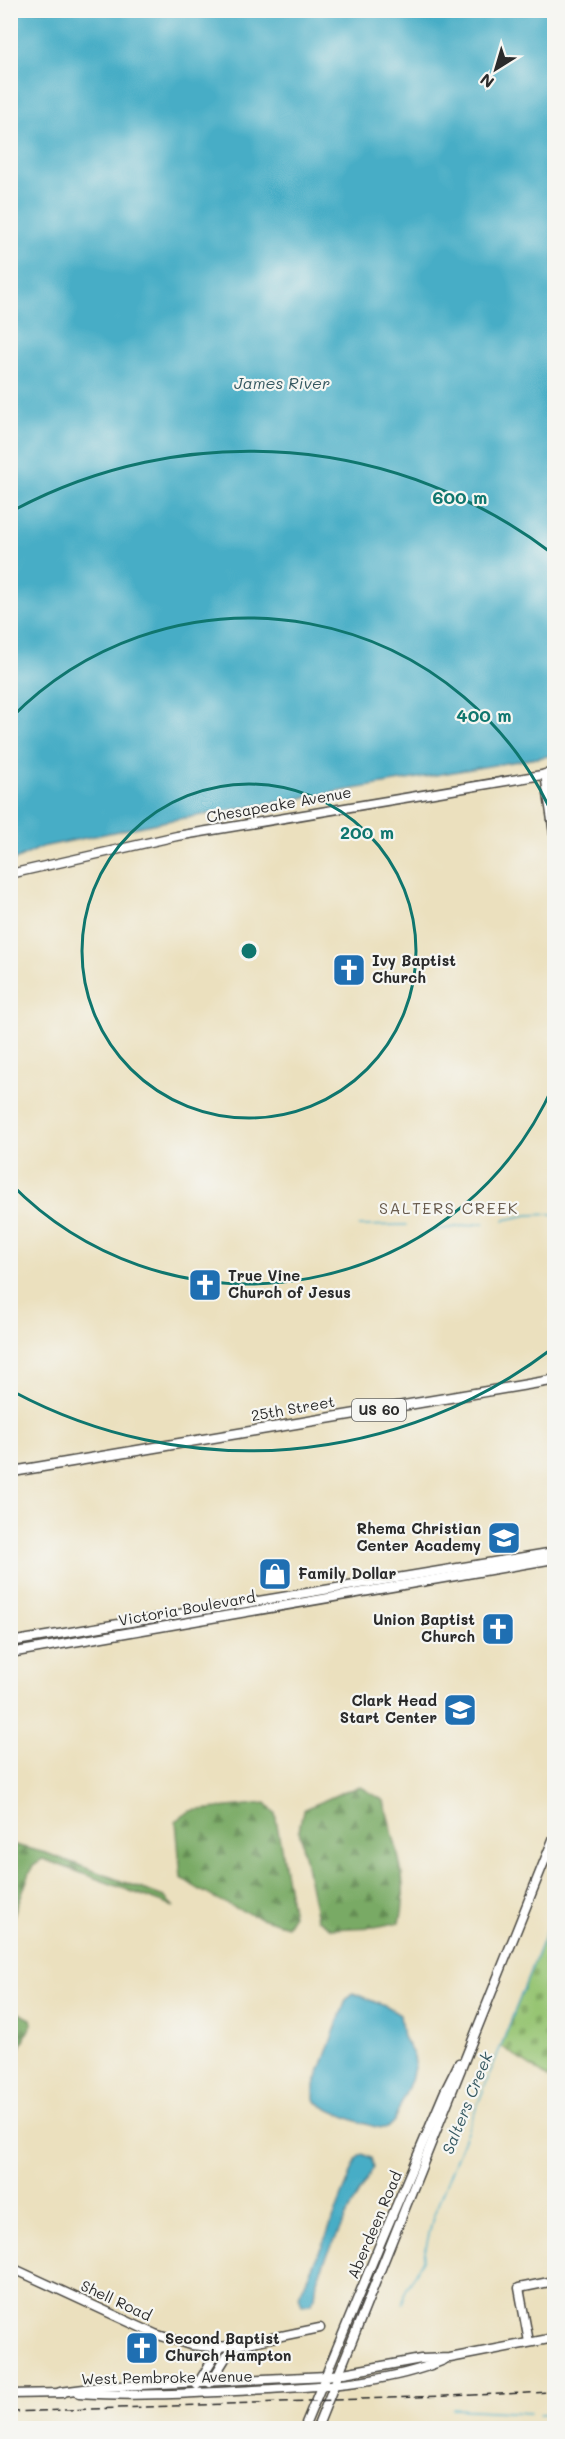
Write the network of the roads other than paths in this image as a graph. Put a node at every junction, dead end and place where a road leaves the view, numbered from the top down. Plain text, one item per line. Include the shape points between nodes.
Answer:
1 (550, 774) edge
2 (555, 834) edge
3 (10, 874) edge
4 (555, 1380) edge
5 (10, 1472) edge
6 (555, 1552) edge
7 (555, 1559) edge
8 (402, 1581) junction
9 (10, 1642) edge
10 (10, 1653) edge
11 (555, 1837) edge
12 (474, 2034) junction
13 (10, 2267) edge
14 (555, 2281) edge
15 (320, 2328) dead end
16 (555, 2338) edge
17 (529, 2342) junction
18 (233, 2346) junction
19 (220, 2347) junction
20 (450, 2358) junction
21 (339, 2374) junction
22 (327, 2376) junction
23 (199, 2381) junction
24 (212, 2381) junction
25 (335, 2384) junction
26 (323, 2385) junction
27 (60, 2392) junction
28 (204, 2392) junction
29 (192, 2393) junction
30 (10, 2394) edge
31 (304, 2428) edge
32 (317, 2428) edge

1 - 2 main road
1 - 3 main road, Chesapeake Avenue via 177,836
4 - 5 main road, 25th Street / US 60
6 - 8 main road
7 - 8 main road
8 - 9 main road, Victoria Boulevard
8 - 10 main road, Victoria Boulevard
11 - 12 main road, Aberdeen Road
12 - 21 main road, Aberdeen Road
12 - 22 main road, Aberdeen Road via 445,2091
13 - 19 main road, Shell Road via 167,2339
14 - 17 main road via 519,2288
15 - 18 main road, Shell Road
16 - 17 main road, West Pembroke Avenue
17 - 20 main road, West Pembroke Avenue
18 - 19 main road, Shell Road
18 - 24 main road
19 - 23 main road
20 - 21 main road, West Pembroke Avenue via 422,2359
20 - 25 main road, West Pembroke Avenue via 425,2368
21 - 22 main road, West Pembroke Avenue
21 - 25 main road, Aberdeen Road
22 - 24 main road, West Pembroke Avenue
22 - 26 main road, Aberdeen Road
23 - 24 main road, West Pembroke Avenue
23 - 27 main road, West Pembroke Avenue
23 - 29 main road
24 - 28 main road
25 - 26 main road, West Pembroke Avenue
25 - 32 main road, Aberdeen Road
26 - 28 main road, West Pembroke Avenue
26 - 31 main road, Aberdeen Road
27 - 29 main road, West Pembroke Avenue
27 - 30 main road, West Pembroke Avenue
28 - 29 main road, West Pembroke Avenue

